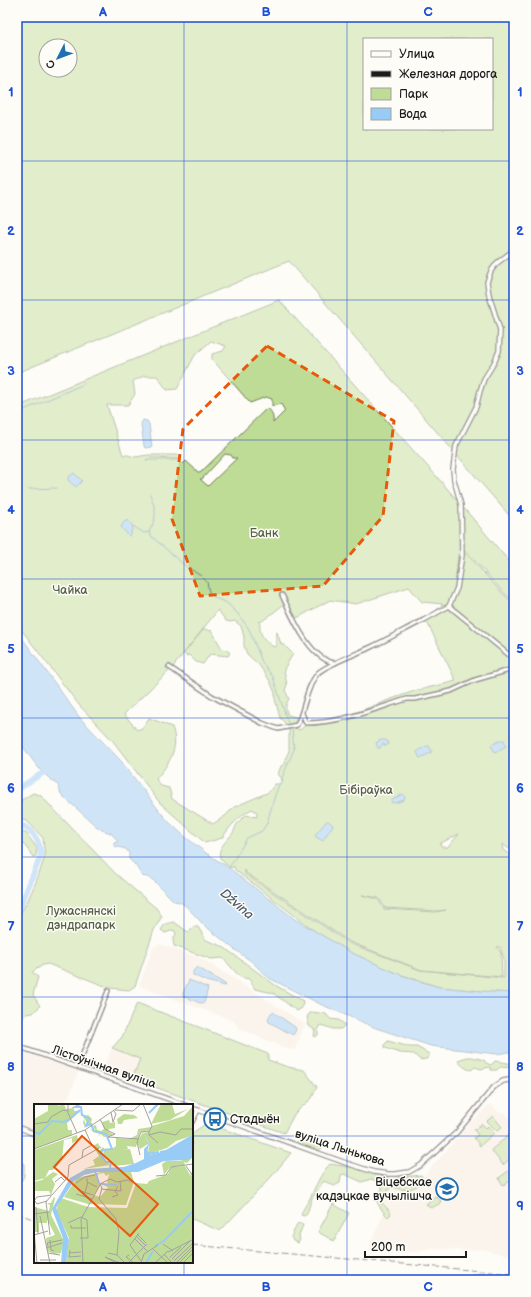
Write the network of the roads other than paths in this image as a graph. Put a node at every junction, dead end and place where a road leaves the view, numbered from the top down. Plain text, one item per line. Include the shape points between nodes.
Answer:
1 (514, 250) edge
2 (282, 595) dead end
3 (449, 606) junction
4 (424, 620) joint
5 (514, 659) edge
6 (336, 663) junction
7 (169, 667) dead end
8 (514, 668) edge
9 (302, 713) junction
10 (306, 723) junction
11 (297, 725) junction
12 (108, 991) dead end
13 (17, 1046) edge
14 (78, 1066) junction
15 (514, 1079) edge
16 (182, 1104) edge
17 (193, 1108) edge
18 (198, 1110) junction
19 (193, 1120) edge
20 (17, 1127) edge
21 (34, 1134) edge

1 - 3 street via 497,262 487,282 500,330 499,351 484,379 476,407 456,446 453,469 462,505 462,555 456,588
2 - 6 street via 310,646 328,662
3 - 4 street
3 - 5 street
4 - 6 street
6 - 9 street via 326,666 318,673 305,700
7 - 11 street via 212,696 262,723 278,729
8 - 10 street via 475,680 451,691 415,700 407,699 344,718
9 - 10 street
9 - 11 street
10 - 11 street
12 - 14 street
13 - 14 street, Лістоўнічная вуліца
14 - 16 street, Лістоўнічная вуліца
15 - 18 street, вуліца Лынькова via 503,1081 494,1087 457,1132 423,1163 415,1169 396,1174 374,1172 346,1163
17 - 18 street
18 - 19 street
20 - 21 street

